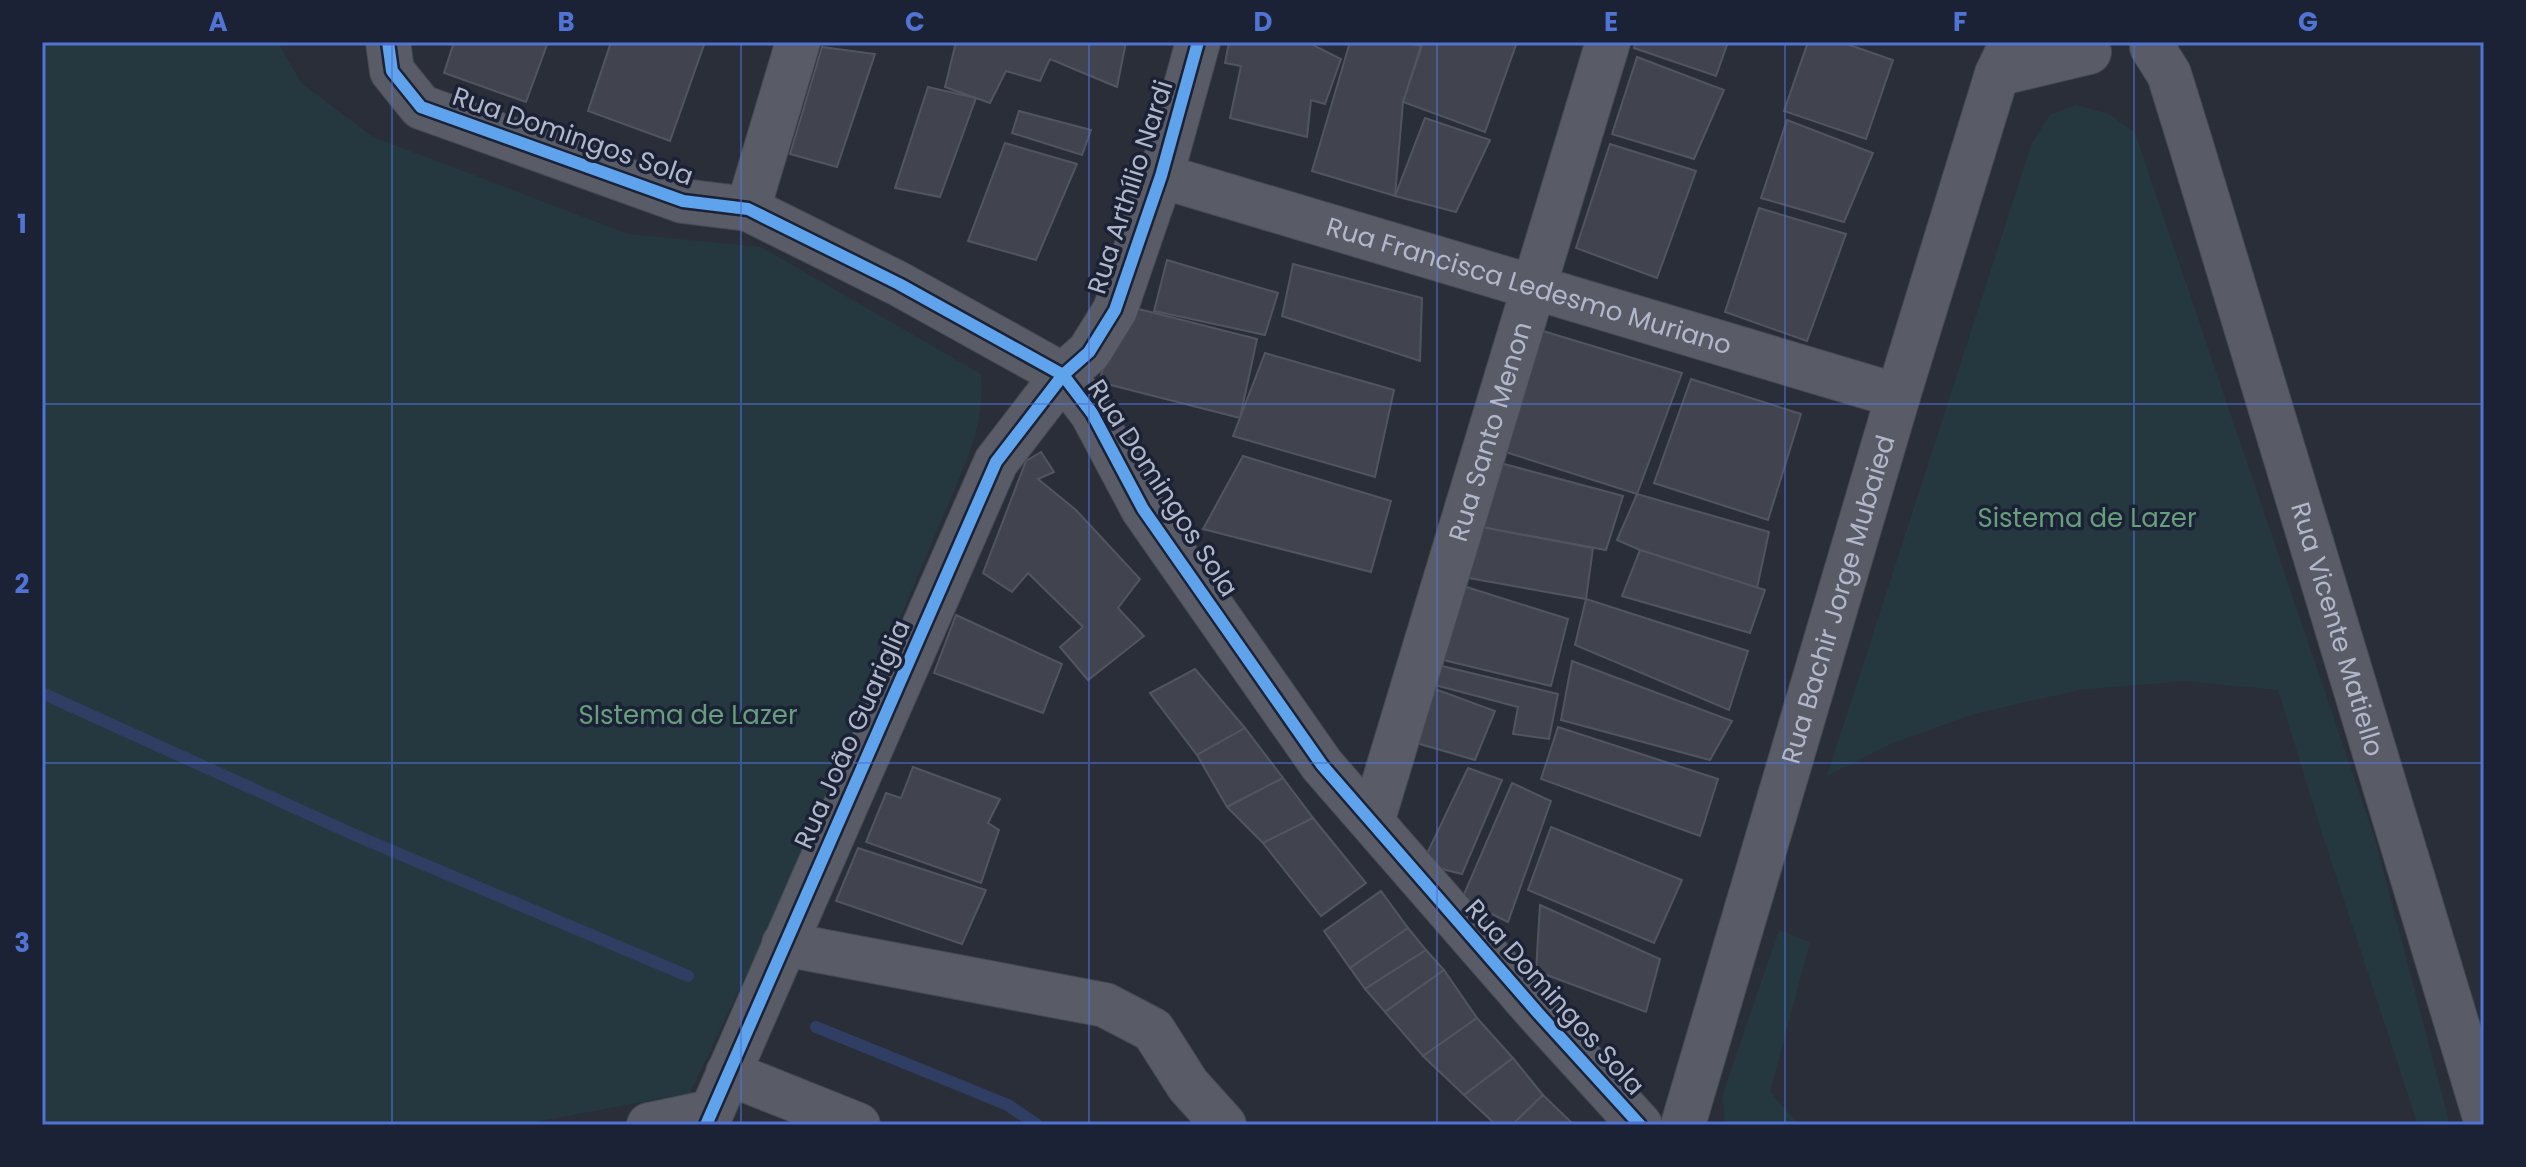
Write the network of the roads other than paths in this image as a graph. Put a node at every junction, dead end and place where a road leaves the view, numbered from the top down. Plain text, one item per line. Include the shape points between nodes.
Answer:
1 (798, 42) edge
2 (1198, 42) edge
3 (1608, 42) edge
4 (2127, 47) edge
5 (390, 57) edge
6 (2004, 58) edge
7 (1161, 176) junction
8 (748, 209) junction
9 (1533, 288) junction
10 (1063, 375) junction
11 (1898, 396) junction
12 (1372, 822) junction
13 (784, 944) junction
14 (728, 1073) junction
15 (2484, 1114) edge
16 (708, 1119) edge
17 (649, 1125) edge
18 (858, 1125) edge
19 (1224, 1125) edge
20 (1640, 1125) edge
21 (1683, 1125) edge

1 - 8 street
2 - 7 street, Rua Arthílio Nardi
3 - 9 street, Rua Santo Menon
4 - 6 street, Rua Bachir Jorge Mubaied
4 - 15 street, Rua Vicente Matiello via 2169,74
5 - 8 street, Rua Domingos Sola via 421,107 683,201
6 - 11 street, Rua Bachir Jorge Mubaied
7 - 9 street, Rua Francisca Ledesmo Muriano
7 - 10 street, Rua Arthílio Nardi via 1115,310 1089,352
8 - 10 street, Rua Domingos Sola via 899,284
9 - 11 street, Rua Francisca Ledesmo Muriano
9 - 12 street, Rua Santo Menon
10 - 12 street, Rua Domingos Sola via 1092,413 1143,509 1322,765
10 - 13 street, Rua João Guariglia via 996,462
11 - 21 street, Rua Bachir Jorge Mubaied
12 - 20 street, Rua Domingos Sola
13 - 14 street, Rua João Guariglia
13 - 19 street via 1105,1005 1153,1030 1188,1085
14 - 16 street, Rua João Guariglia
14 - 18 street
16 - 17 street

